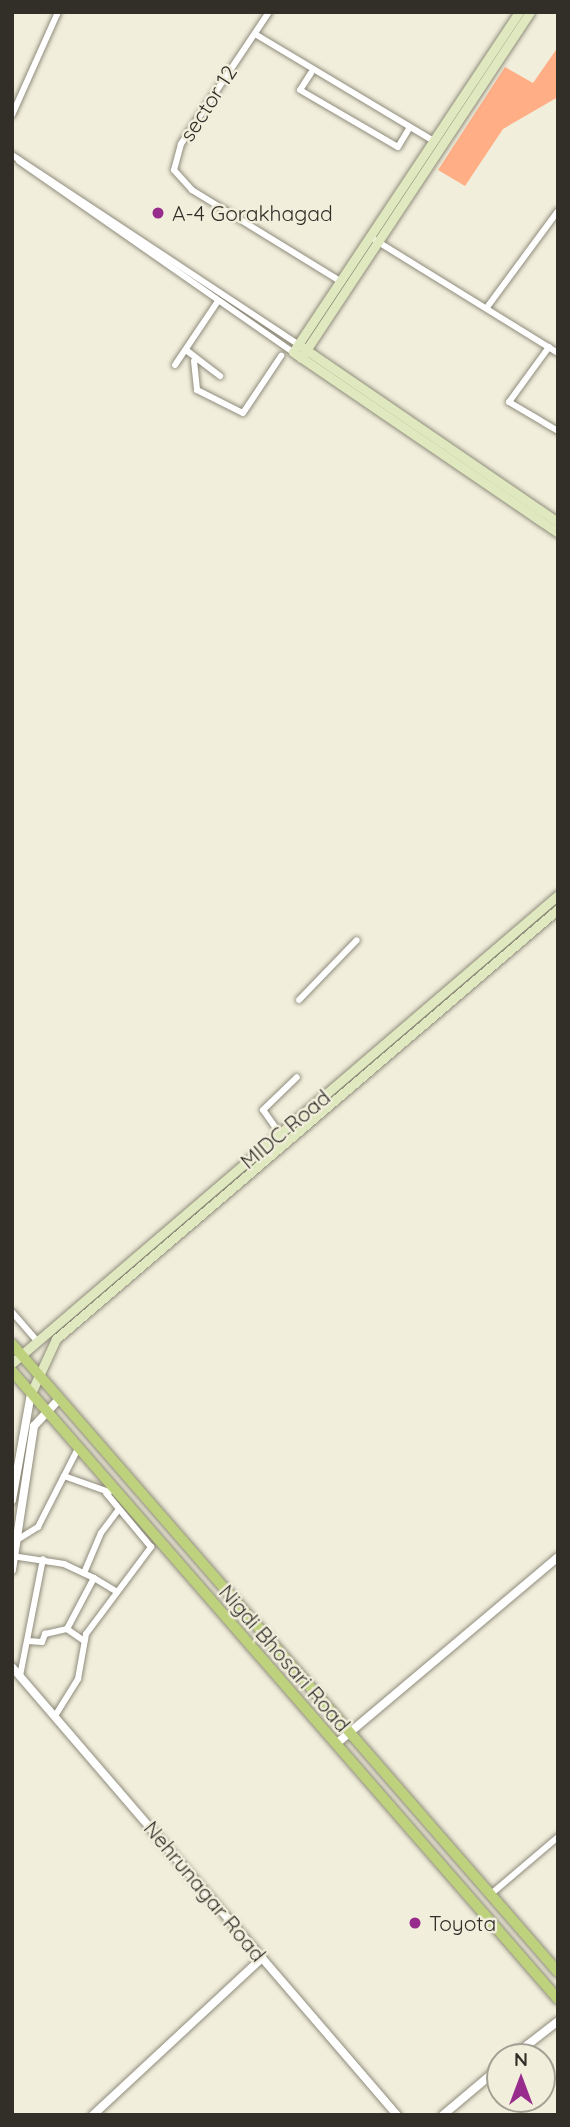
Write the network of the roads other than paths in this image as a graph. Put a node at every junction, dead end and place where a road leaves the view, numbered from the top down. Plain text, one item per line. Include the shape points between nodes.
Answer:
1 (58, 12) edge
2 (269, 12) edge
3 (519, 12) edge
4 (530, 12) edge
5 (255, 34) junction
6 (311, 73) junction
7 (12, 115) edge
8 (410, 127) junction
9 (434, 141) junction
10 (15, 157) edge
11 (558, 211) edge
12 (374, 239) junction
13 (340, 281) junction
14 (218, 301) junction
15 (488, 306) junction
16 (549, 347) junction
17 (186, 350) junction
18 (299, 351) junction
19 (558, 353) edge
20 (281, 356) dead end
21 (194, 361) junction
22 (175, 365) dead end
23 (220, 376) dead end
24 (558, 431) edge
25 (558, 522) edge
26 (558, 533) edge
27 (558, 895) edge
28 (558, 909) edge
29 (357, 940) dead end
30 (299, 1000) dead end
31 (297, 1077) dead end
32 (333, 1096) junction
33 (280, 1134) junction
34 (12, 1312) edge
35 (37, 1341) junction
36 (12, 1344) edge
37 (22, 1355) junction
38 (12, 1363) edge
39 (12, 1371) edge
40 (40, 1377) junction
41 (32, 1393) junction
42 (60, 1398) junction
43 (46, 1410) junction
44 (79, 1447) junction
45 (64, 1476) junction
46 (111, 1492) junction
47 (12, 1500) edge
48 (120, 1508) junction
49 (17, 1540) junction
50 (13, 1556) edge
51 (558, 1557) edge
52 (43, 1559) junction
53 (12, 1570) edge
54 (84, 1573) junction
55 (94, 1578) junction
56 (114, 1590) junction
57 (67, 1629) junction
58 (28, 1641) junction
59 (84, 1641) junction
60 (12, 1667) edge
61 (20, 1676) junction
62 (55, 1716) junction
63 (350, 1733) junction
64 (336, 1744) junction
65 (558, 1837) edge
66 (491, 1894) junction
67 (262, 1958) junction
68 (558, 1972) edge
69 (558, 1999) edge
70 (558, 2021) edge
71 (530, 2043) edge
72 (486, 2079) edge
73 (93, 2115) edge
74 (397, 2115) edge
75 (443, 2115) edge

1 - 7 street
2 - 5 street, sector 12
3 - 9 main road
4 - 12 main road
5 - 6 street
5 - 13 street, sector 12 via 181,144 174,163 177,178
6 - 8 street
6 - 8 street via 300,90 398,147
8 - 9 street
9 - 12 main road
10 - 14 street
10 - 18 street
11 - 15 street
12 - 13 main road
12 - 15 street
12 - 18 main road
13 - 18 main road
14 - 17 street
14 - 18 street
15 - 16 street
16 - 19 street
16 - 24 street via 509,402
17 - 21 street
17 - 22 street
18 - 25 main road
18 - 26 main road
20 - 21 street via 243,413 197,390
21 - 23 street
27 - 32 main road, MIDC Road
28 - 32 main road
29 - 30 street
31 - 33 street via 263,1110
32 - 33 main road, MIDC Road
32 - 40 main road via 56,1339
33 - 35 main road, MIDC Road
34 - 35 street
35 - 37 main road, MIDC Road
36 - 37 main road, Nigdi Bhosari Road
37 - 38 main road, MIDC Road
37 - 40 main road, Nigdi Bhosari Road
39 - 41 main road, Nigdi Bhosari Road
40 - 41 main road
40 - 42 main road, Nigdi Bhosari Road
41 - 43 main road, Nigdi Bhosari Road
41 - 47 street
42 - 43 street
42 - 63 main road, Nigdi Bhosari Road
43 - 44 main road, Nigdi Bhosari Road
43 - 49 street via 32,1436
44 - 45 street
44 - 46 main road, Nigdi Bhosari Road
45 - 46 street
45 - 49 street via 38,1527
46 - 48 street
46 - 64 main road, Nigdi Bhosari Road
48 - 54 street via 101,1533
48 - 56 street via 152,1547
49 - 50 street
50 - 52 street
50 - 53 street
51 - 63 street
52 - 54 street
52 - 58 street
54 - 55 street
55 - 56 street
55 - 57 street
56 - 59 street
57 - 58 street via 45,1634 42,1642
57 - 59 street
58 - 61 street
59 - 62 street via 78,1679
60 - 61 street, Nehrunagar Road
61 - 62 street, Nehrunagar Road
62 - 67 street, Nehrunagar Road
63 - 64 street
63 - 66 main road, Nigdi Bhosari Road
64 - 69 main road, Nigdi Bhosari Road
65 - 66 street
66 - 68 main road, Nigdi Bhosari Road
67 - 73 street
67 - 74 street, Nehrunagar Road
70 - 71 street
72 - 75 street

